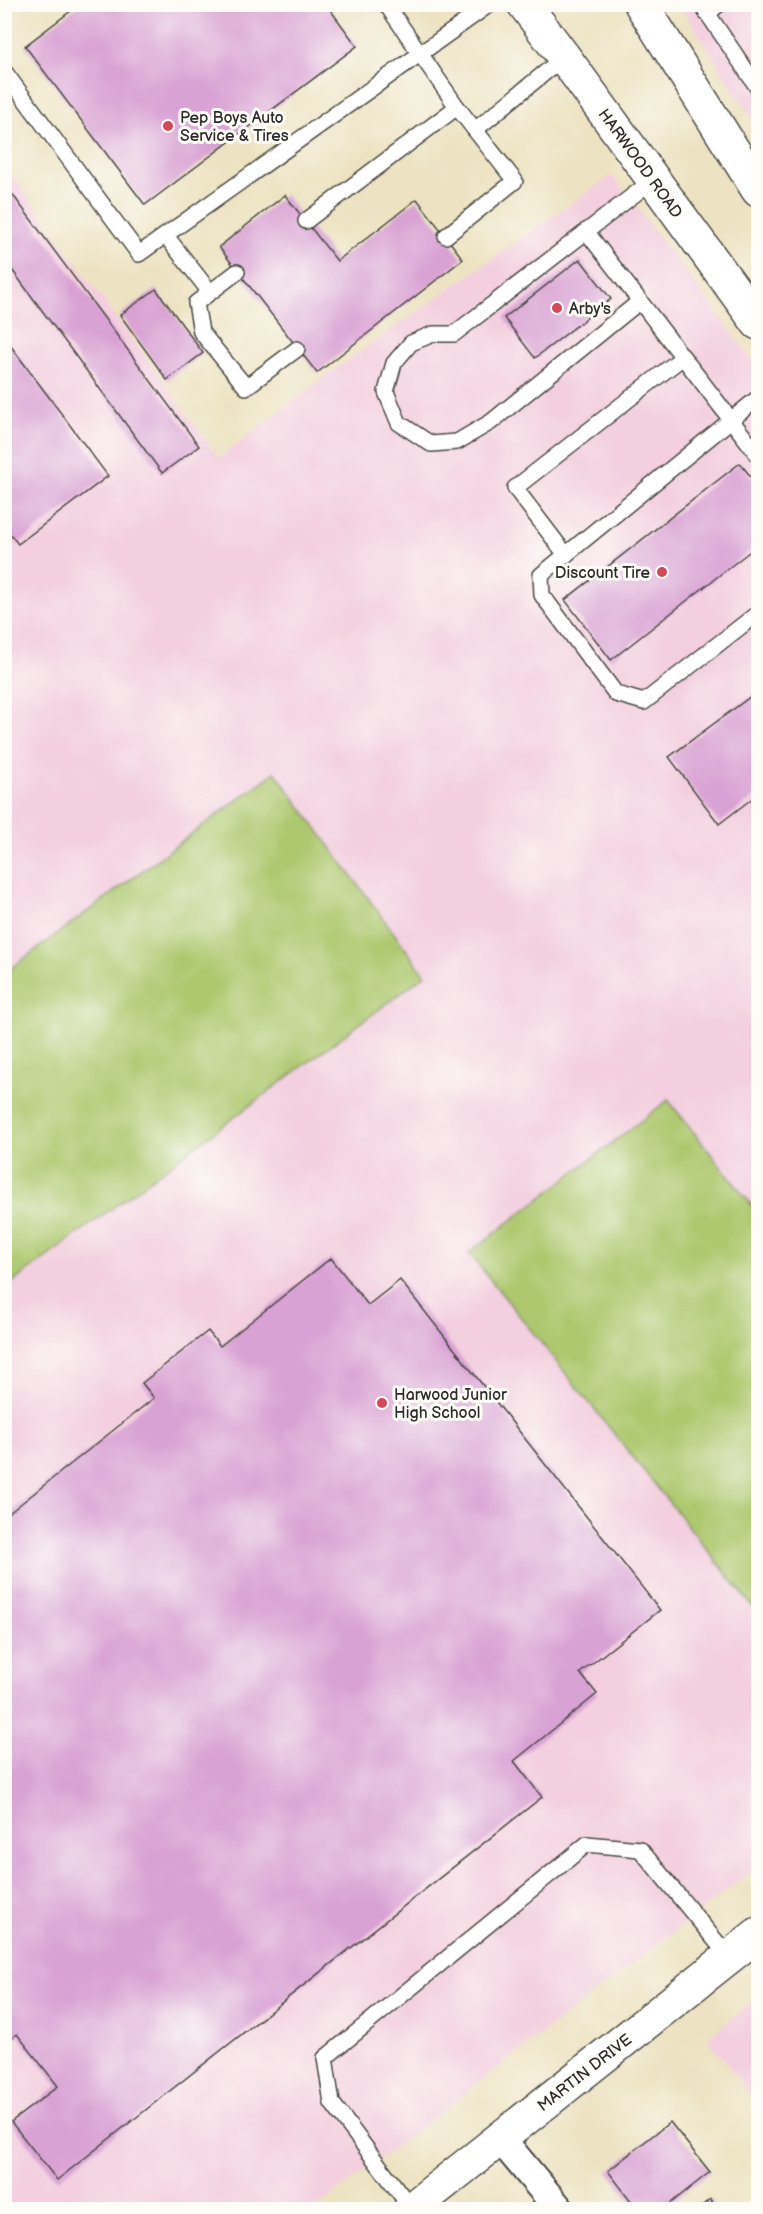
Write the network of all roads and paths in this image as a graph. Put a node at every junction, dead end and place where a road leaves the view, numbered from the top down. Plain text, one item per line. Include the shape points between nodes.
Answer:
1 (386, 4) edge
2 (490, 4) edge
3 (641, 4) edge
4 (709, 8) edge
5 (537, 9) edge
6 (420, 53) junction
7 (564, 57) junction
8 (4, 71) edge
9 (758, 87) edge
10 (457, 106) junction
11 (475, 130) junction
12 (653, 180) junction
13 (759, 190) edge
14 (306, 221) dead end
15 (586, 231) junction
16 (166, 236) junction
17 (446, 236) dead end
18 (237, 272) dead end
19 (210, 292) junction
20 (639, 302) junction
21 (759, 323) edge
22 (297, 349) dead end
23 (683, 357) junction
24 (759, 398) edge
25 (732, 420) junction
26 (759, 455) edge
27 (566, 555) junction
28 (759, 613) edge
29 (759, 1934) edge
30 (729, 1958) junction
31 (500, 2138) junction
32 (410, 2209) edge
33 (560, 2210) edge

1 - 6 lane
2 - 6 lane
3 - 13 main road
4 - 9 lane
5 - 7 main road, HARWOOD ROAD
6 - 10 lane
6 - 16 lane
7 - 11 lane
7 - 12 main road, HARWOOD ROAD
8 - 16 lane via 139,254
10 - 11 lane
10 - 14 lane
11 - 17 lane via 515,181
12 - 15 lane
12 - 21 main road, HARWOOD ROAD
15 - 20 lane
15 - 20 lane via 454,334 433,334 411,343 394,363 386,392 399,423 431,444 457,442 491,422
16 - 19 lane
18 - 19 lane
19 - 22 lane via 196,303 201,332 246,387
20 - 23 lane
23 - 25 lane
23 - 27 lane via 515,488
24 - 25 lane
25 - 26 lane
25 - 27 lane
27 - 28 lane via 541,575 542,595 616,694 625,697 644,702
29 - 30 main road, MARTIN DRIVE
30 - 31 main road, MARTIN DRIVE
30 - 32 lane via 640,1849 586,1844 324,2058 332,2103
31 - 32 main road, MARTIN DRIVE
31 - 33 street

